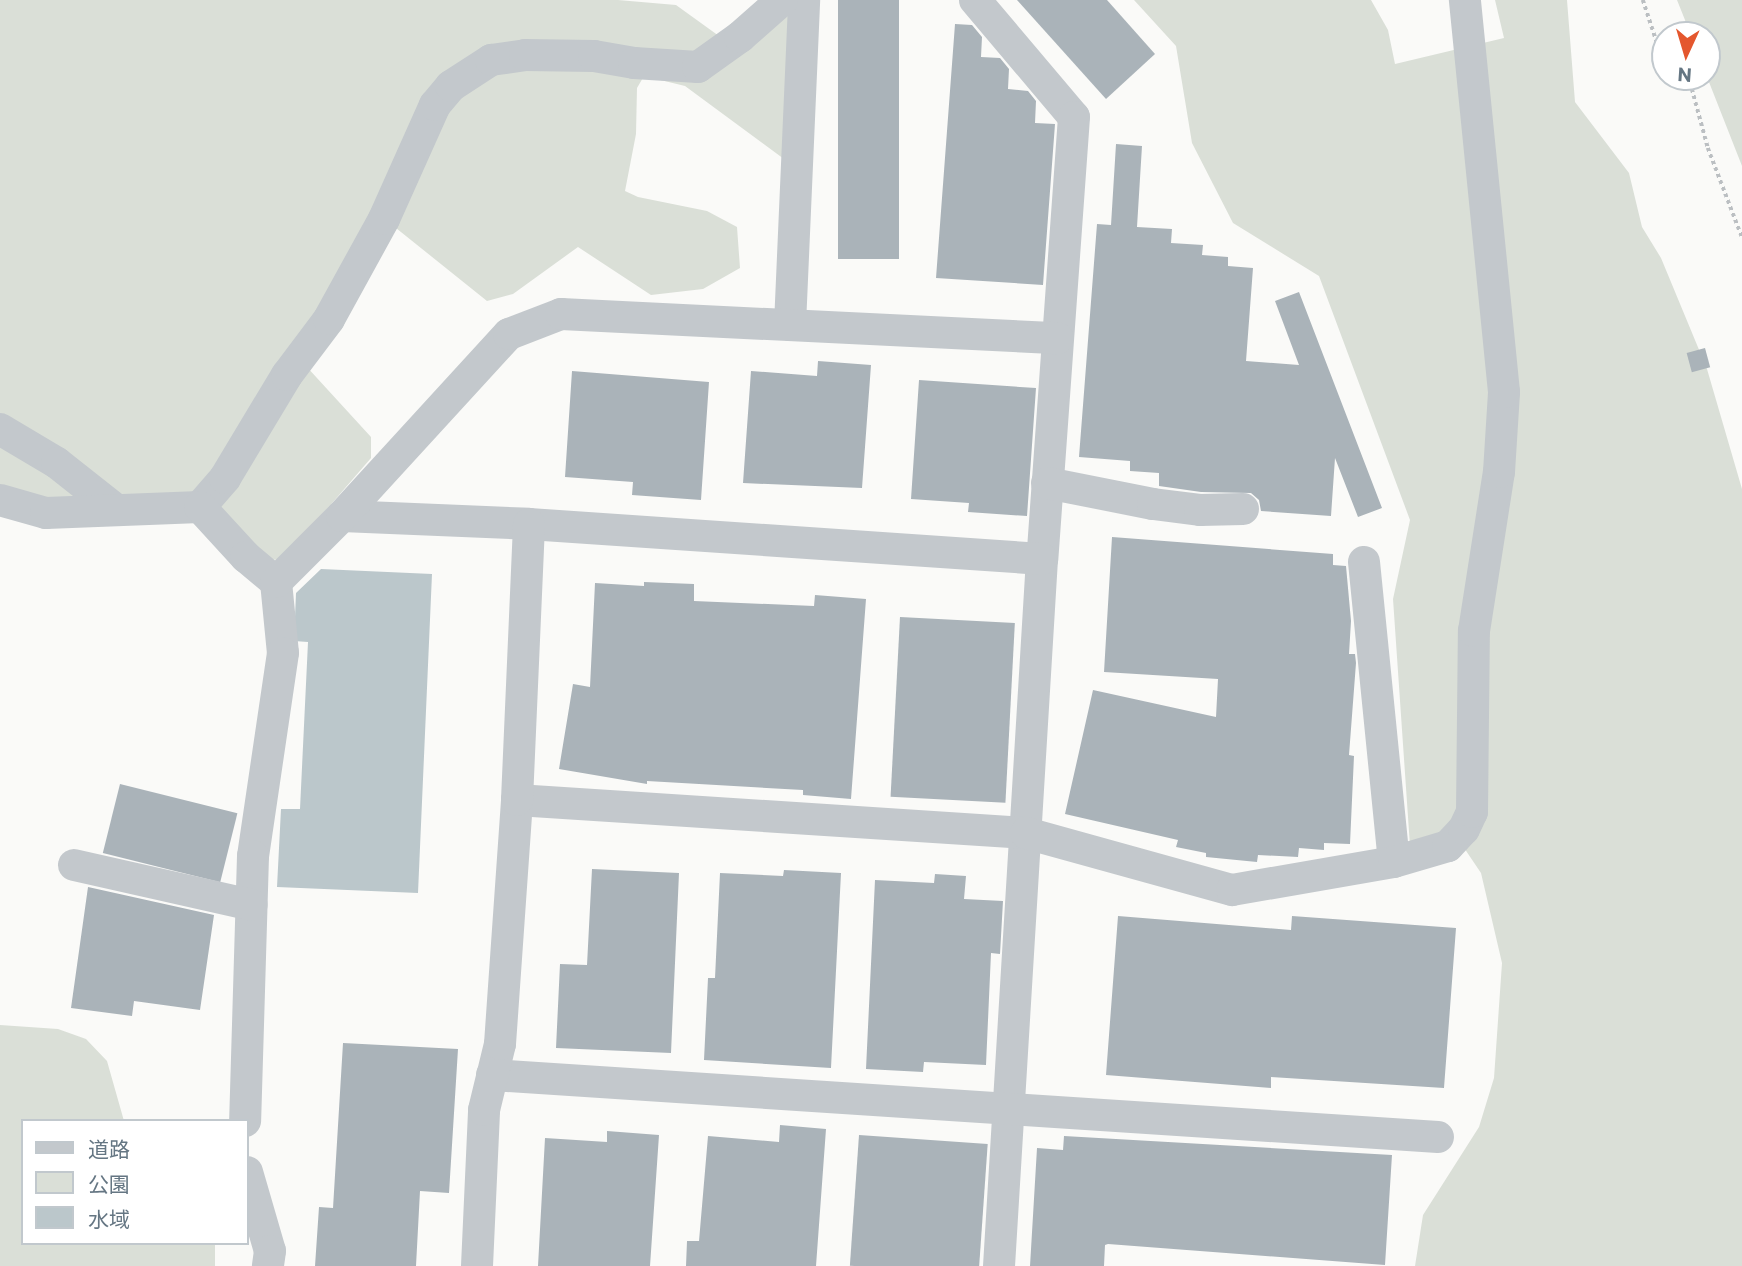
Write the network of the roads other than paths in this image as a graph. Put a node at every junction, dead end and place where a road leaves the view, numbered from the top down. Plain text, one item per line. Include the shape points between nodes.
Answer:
1 (782, 0) edge
2 (804, 0) edge
3 (975, 0) edge
4 (1465, 0) edge
5 (790, 325) junction
6 (1057, 338) junction
7 (0, 429) edge
8 (383, 472) junction
9 (1047, 483) junction
10 (0, 500) edge
11 (200, 506) junction
12 (114, 508) junction
13 (1244, 509) dead end
14 (342, 516) junction
15 (401, 518) junction
16 (529, 524) junction
17 (1042, 559) junction
18 (1364, 562) dead end
19 (276, 582) junction
20 (517, 800) junction
21 (1026, 833) junction
22 (1394, 862) junction
23 (74, 865) dead end
24 (252, 905) junction
25 (492, 1075) junction
26 (1009, 1110) junction
27 (245, 1119) edge
28 (1438, 1137) dead end
29 (248, 1175) edge
30 (268, 1266) edge
31 (477, 1266) edge
32 (999, 1266) edge

1 - 11 street via 698,67 594,56 525,55 491,60 451,86 435,105 384,219 329,319 287,375 225,478
2 - 5 street
3 - 6 street via 1074,117
4 - 22 street via 1504,393 1499,471 1474,631 1472,812 1464,830 1448,846
5 - 6 street
5 - 8 street via 561,314 509,334
6 - 9 street
7 - 12 street via 57,463
8 - 14 street
8 - 15 street
9 - 13 street via 1177,507
9 - 17 street
10 - 12 street via 46,513
11 - 12 street
11 - 19 street via 246,557
14 - 15 street
14 - 19 street
15 - 16 street
16 - 17 street
16 - 20 street
17 - 21 street
18 - 22 street
19 - 24 street via 283,653 253,856
20 - 21 street
20 - 25 street via 500,1044
21 - 22 street via 1232,890
21 - 26 street
23 - 24 street
24 - 27 street
25 - 26 street
25 - 31 street via 484,1110
26 - 28 street
26 - 32 street
29 - 30 street via 270,1251

